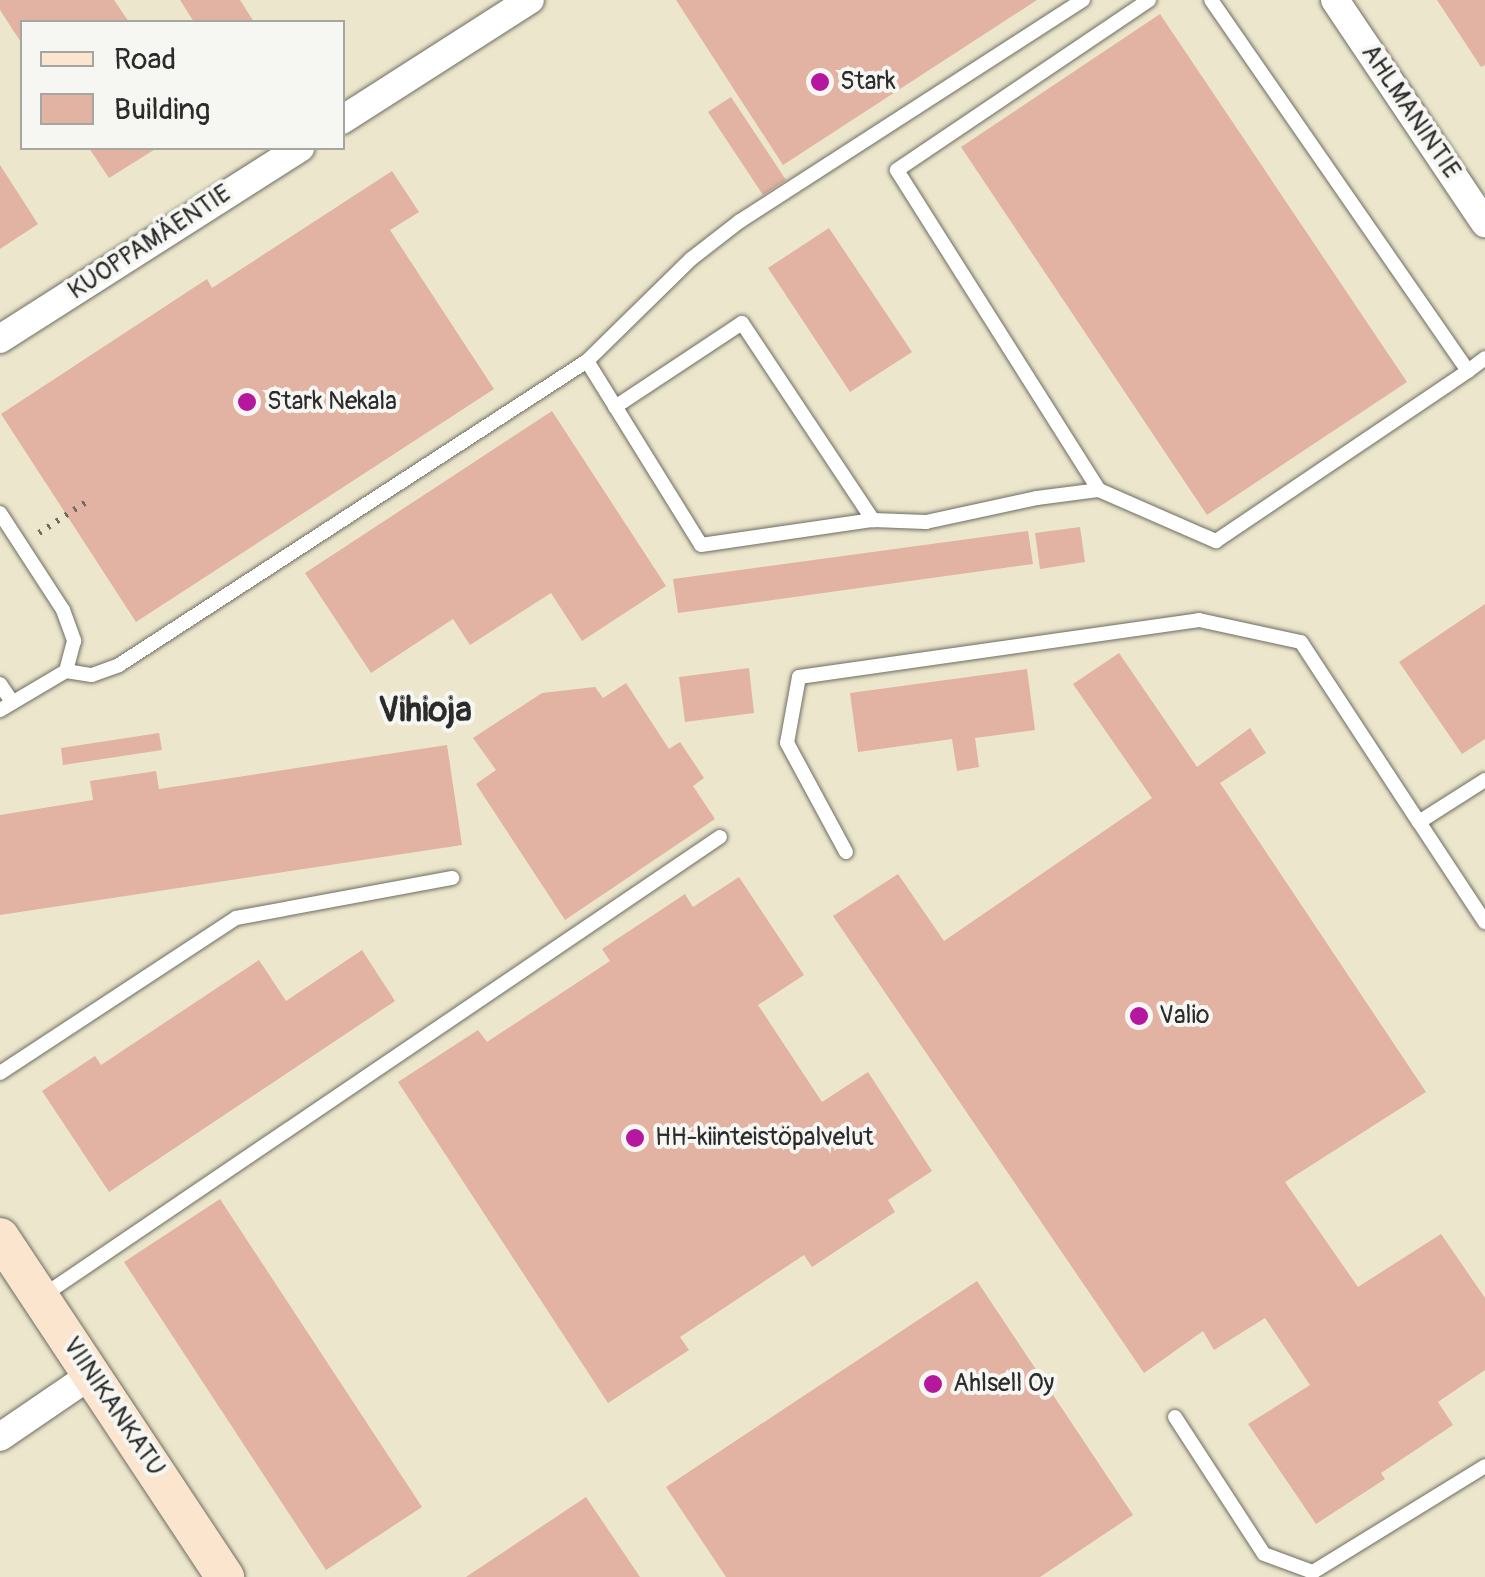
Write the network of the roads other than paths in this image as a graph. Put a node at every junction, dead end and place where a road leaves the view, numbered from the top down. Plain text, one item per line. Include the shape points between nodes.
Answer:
1 (530, 0) edge
2 (1084, 0) edge
3 (1149, 0) edge
4 (1212, 0) edge
5 (1336, 0) edge
6 (345, 118) edge
7 (297, 150) edge
8 (1485, 224) edge
9 (0, 340) edge
10 (1485, 358) edge
11 (587, 361) junction
12 (1468, 370) junction
13 (615, 407) junction
14 (1099, 490) junction
15 (0, 514) edge
16 (874, 520) junction
17 (66, 671) junction
18 (0, 684) edge
19 (6, 706) edge
20 (1485, 780) edge
21 (1419, 822) junction
22 (720, 837) dead end
23 (846, 852) dead end
24 (452, 878) dead end
25 (1485, 922) edge
26 (0, 1073) edge
27 (0, 1236) edge
28 (40, 1297) junction
29 (91, 1375) junction
30 (1175, 1417) dead end
31 (0, 1437) edge
32 (1485, 1466) edge
33 (225, 1577) edge

1 - 6 street
2 - 11 lane via 740,222
3 - 14 lane via 896,170
4 - 12 lane
5 - 8 street, AHLMANINTIE
7 - 9 street, KUOPPAMÄENTIE
10 - 12 lane
11 - 13 lane
11 - 17 lane via 119,665 92,675
12 - 14 lane via 1216,541
13 - 16 lane via 701,545
13 - 16 lane via 742,323
14 - 16 lane via 926,522
15 - 17 lane via 63,610 74,641
17 - 19 lane
18 - 19 lane
20 - 21 lane
21 - 23 lane via 1301,642 1200,620 799,677 788,743
21 - 25 lane
22 - 28 lane
24 - 26 lane via 236,918
27 - 28 main road, VIINIKANKATU
28 - 29 main road, VIINIKANKATU
29 - 31 street
29 - 33 main road, VIINIKANKATU
30 - 32 lane via 1264,1554 1313,1572

